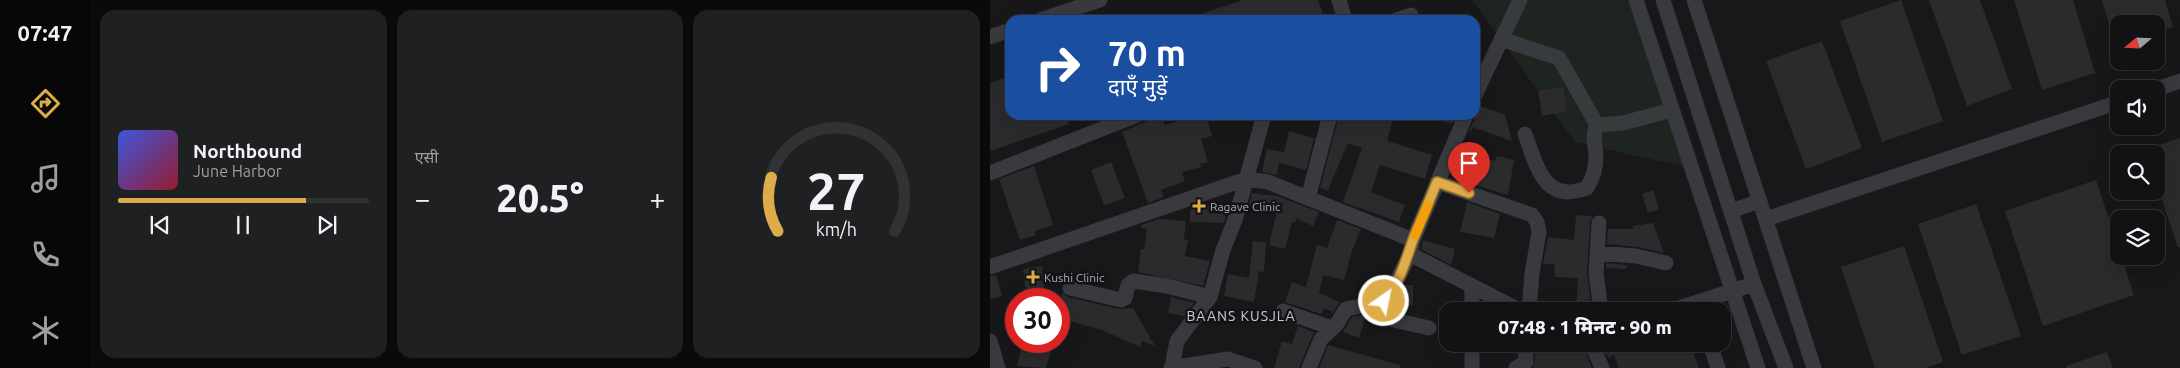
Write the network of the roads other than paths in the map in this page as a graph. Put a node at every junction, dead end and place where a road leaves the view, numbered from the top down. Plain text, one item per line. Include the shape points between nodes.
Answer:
1 (1100, 0) edge
2 (1339, 0) edge
3 (1520, 0) edge
4 (1636, 0) edge
5 (1663, 0) edge
6 (1694, 0) edge
7 (1055, 15) edge
8 (1344, 15) edge
9 (1005, 32) edge
10 (990, 37) edge
11 (1501, 39) junction
12 (2180, 81) edge
13 (1480, 84) edge
14 (2165, 86) edge
15 (2110, 105) edge
16 (1672, 110) junction
17 (1125, 120) edge
18 (1263, 120) edge
19 (1329, 120) edge
20 (1464, 120) edge
21 (1597, 125) junction
22 (1525, 134) dead end
23 (990, 173) edge
24 (1246, 179) junction
25 (1437, 182) junction
26 (1308, 198) junction
27 (1760, 201) junction
28 (1731, 212) junction
29 (1766, 220) junction
30 (1599, 223) dead end
31 (1412, 247) junction
32 (1598, 253) junction
33 (1666, 263) dead end
34 (990, 267) edge
35 (1754, 284) junction
36 (1472, 287) junction
37 (1070, 288) dead end
38 (1732, 291) junction
39 (1210, 297) junction
40 (1384, 301) junction
41 (1472, 302) edge
42 (1503, 302) edge
43 (1530, 302) edge
44 (1600, 302) edge
45 (1709, 302) edge
46 (1283, 311) dead end
47 (1332, 328) junction
48 (1429, 328) dead end
49 (990, 341) edge
50 (1472, 352) edge
51 (1525, 352) edge
52 (1595, 352) edge
53 (1713, 352) edge
54 (998, 368) edge
55 (1171, 368) edge
56 (1253, 368) edge
57 (1309, 368) edge
58 (1472, 368) edge
59 (1516, 368) edge
60 (1602, 368) edge
61 (1718, 368) edge
62 (1758, 368) edge
63 (1786, 368) edge
64 (1814, 368) edge

1 - 7 street
2 - 8 street
3 - 11 street
4 - 16 street
5 - 28 street
6 - 27 street
9 - 10 street
11 - 13 street
11 - 21 street via 1559,58
12 - 14 street
15 - 29 street
16 - 21 street via 1622,123
16 - 38 street
17 - 23 street
18 - 24 street
19 - 26 street
20 - 25 street
21 - 22 street via 1593,134 1594,175 1587,188 1567,192 1552,187 1542,177
24 - 26 street via 1268,182
24 - 34 street
24 - 39 street
25 - 31 street
25 - 43 street via 1532,215 1538,232
26 - 31 street
27 - 28 street
27 - 29 street
28 - 35 street
29 - 64 street
30 - 32 street
31 - 36 street
31 - 40 street
32 - 33 street via 1636,256
32 - 44 street via 1596,273
35 - 38 street
35 - 63 street
36 - 41 street
36 - 42 street
37 - 39 street via 1121,300 1133,281
38 - 45 street
38 - 62 street
39 - 55 street via 1177,341
40 - 47 street via 1348,308
40 - 48 street via 1394,320
46 - 47 street
47 - 57 street via 1321,339
49 - 54 street
50 - 58 street
51 - 59 street via 1526,362
52 - 60 street
53 - 61 street
55 - 56 street via 1228,358

